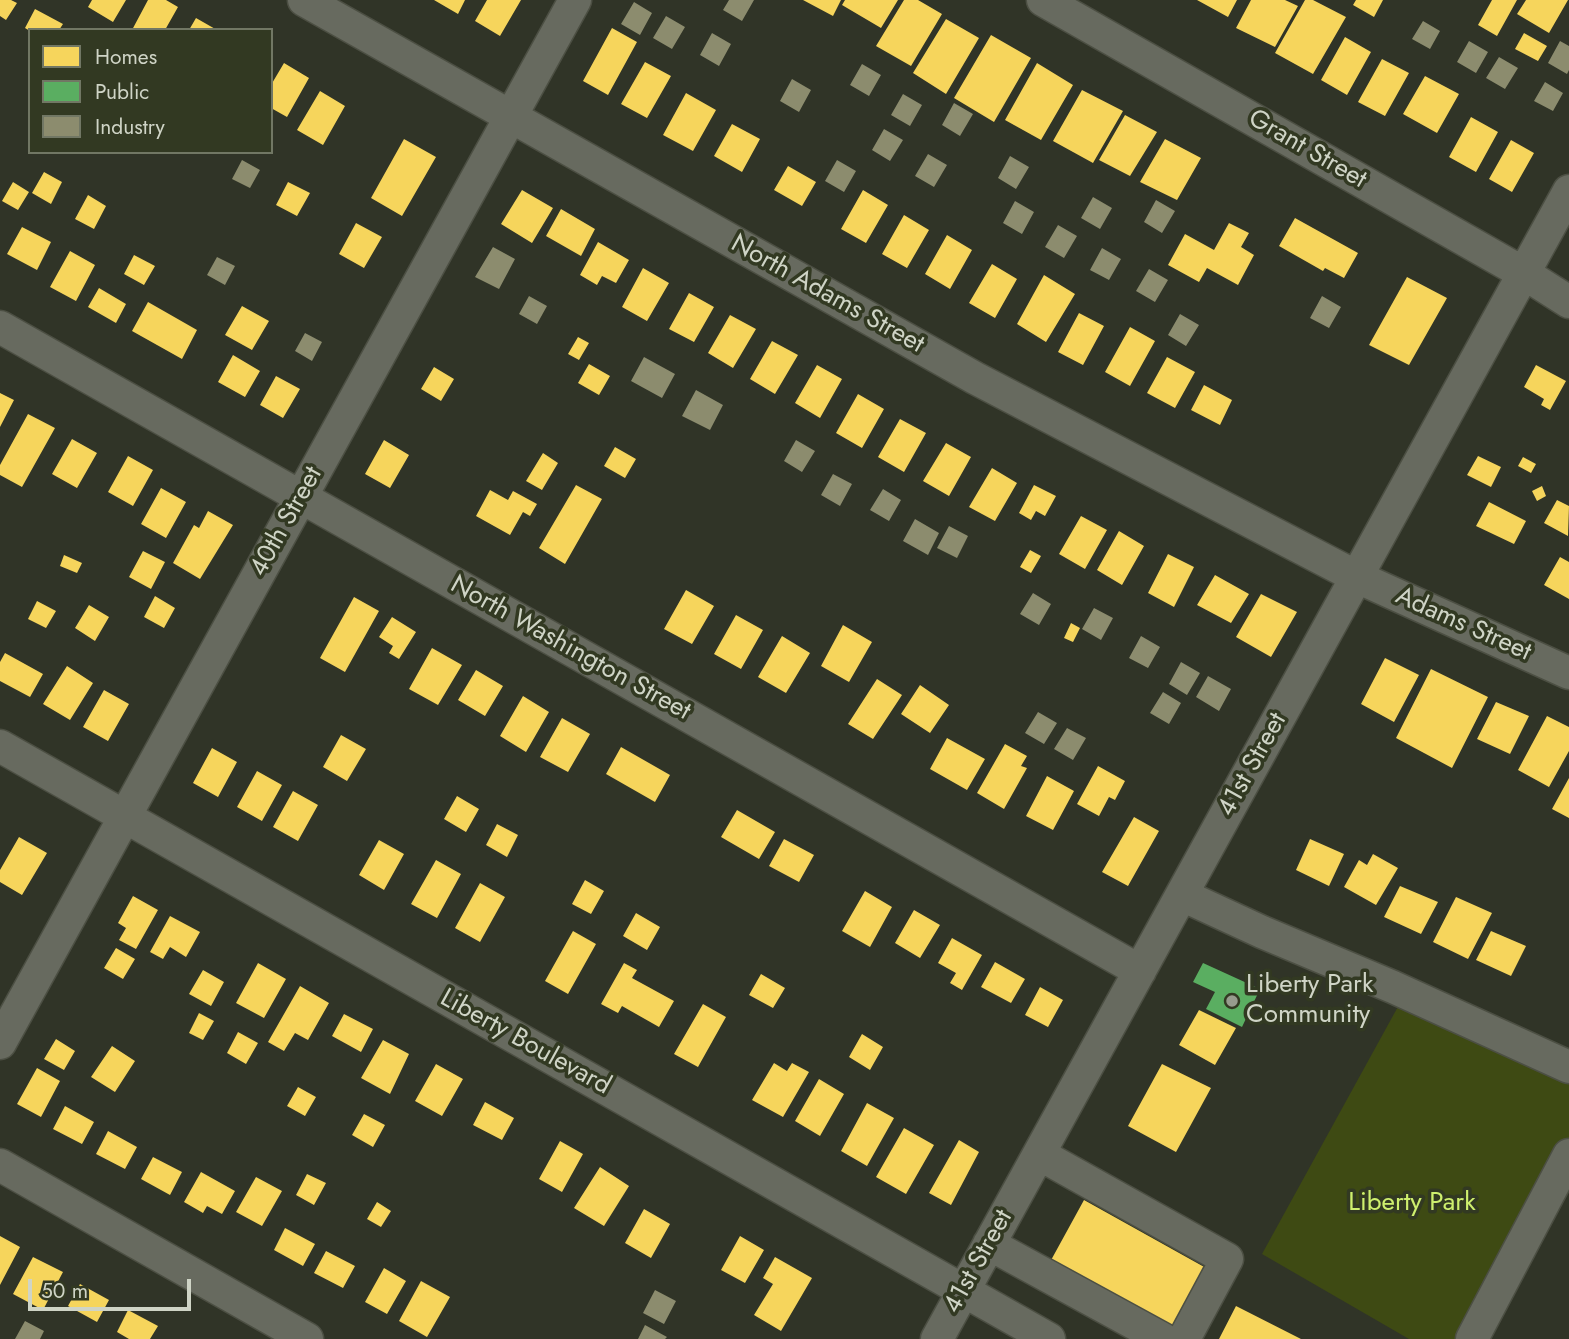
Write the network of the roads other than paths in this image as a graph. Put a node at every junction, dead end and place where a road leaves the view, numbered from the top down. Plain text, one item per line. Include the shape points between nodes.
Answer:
1 (304, 0) edge
2 (575, 0) edge
3 (1043, 0) edge
4 (510, 117) junction
5 (1569, 191) edge
6 (1525, 274) junction
7 (1569, 302) edge
8 (0, 327) edge
9 (301, 497) junction
10 (1357, 577) junction
11 (1569, 673) edge
12 (0, 746) edge
13 (125, 817) junction
14 (1182, 895) junction
15 (1140, 971) junction
16 (0, 1044) edge
17 (1569, 1068) edge
18 (1039, 1154) junction
19 (1569, 1155) edge
20 (0, 1165) edge
21 (989, 1244) junction
22 (964, 1290) junction
23 (307, 1339) edge
24 (937, 1339) edge
25 (1049, 1339) edge
26 (1163, 1339) edge
27 (1184, 1339) edge
28 (1472, 1339) edge

1 - 4 street, North Adams Street
2 - 4 street, 40th Street
3 - 6 street, Grant Street
4 - 9 street, 40th Street
4 - 10 street, North Adams Street via 975,378
5 - 6 street, 41st Street
6 - 7 street, Grant Street
6 - 10 street, 41st Street
8 - 9 street, North Washington Street
9 - 13 street, 40th Street
9 - 15 street, North Washington Street
10 - 11 street, Adams Street
10 - 14 street, 41st Street
12 - 13 street, Liberty Boulevard
13 - 16 street, 40th Street
13 - 22 street, Liberty Boulevard
14 - 15 street, 41st Street
14 - 17 street
15 - 18 street, 41st Street
18 - 21 street, 41st Street
18 - 27 street via 1227,1259
19 - 28 street
20 - 23 street
21 - 22 street, 41st Street
21 - 26 street
22 - 24 street, 41st Street
22 - 25 street, Liberty Boulevard

